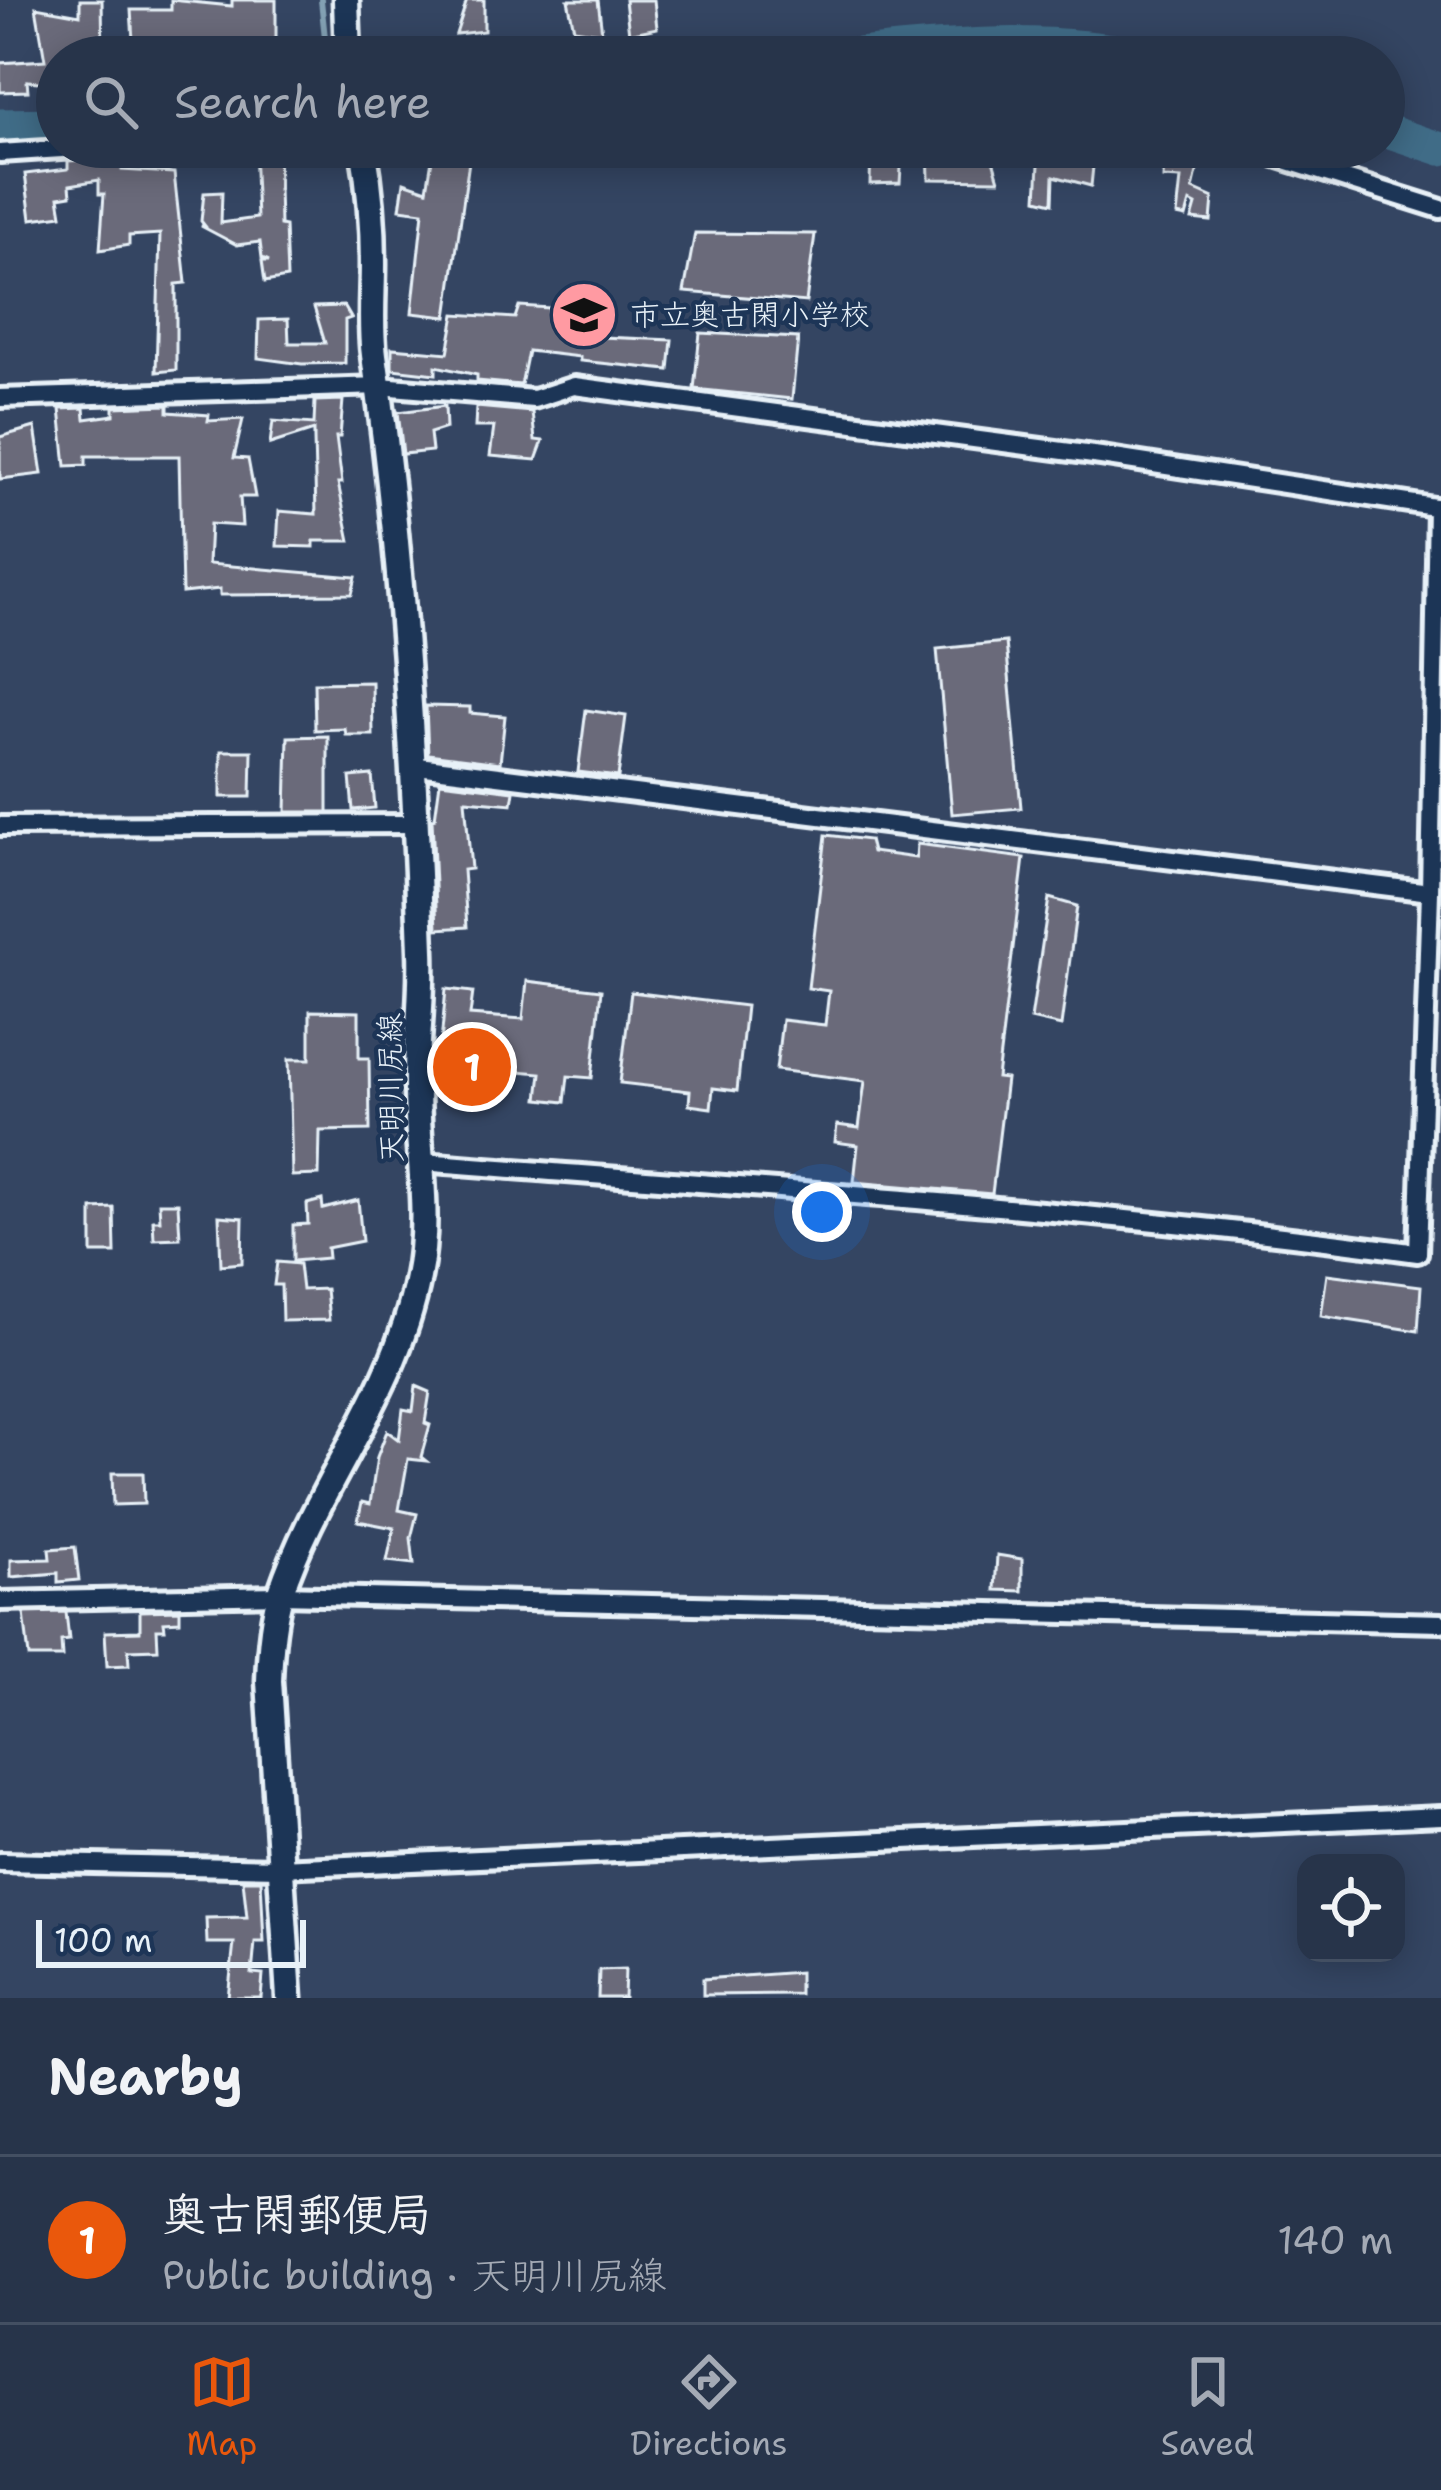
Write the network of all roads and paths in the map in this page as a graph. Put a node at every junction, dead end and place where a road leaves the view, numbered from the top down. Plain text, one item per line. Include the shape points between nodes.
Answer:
1 (346, 0) edge
2 (347, 36) edge
3 (36, 151) edge
4 (0, 153) edge
5 (366, 168) edge
6 (1311, 168) edge
7 (1441, 209) edge
8 (380, 386) junction
9 (0, 398) edge
10 (1439, 507) edge
11 (410, 765) junction
12 (413, 824) junction
13 (0, 826) edge
14 (1430, 892) junction
15 (422, 1162) junction
16 (280, 1595) junction
17 (0, 1601) edge
18 (1441, 1623) edge
19 (1441, 1816) edge
20 (0, 1862) edge
21 (280, 1868) junction
22 (289, 1998) edge

1 - 2 main road
3 - 4 street
5 - 8 main road, 天明川尻線
6 - 7 street
8 - 9 street
8 - 10 street via 534,399 574,386
8 - 11 main road, 天明川尻線
10 - 14 street
11 - 12 main road, 天明川尻線
11 - 14 street
12 - 13 street
12 - 15 main road, 天明川尻線
14 - 15 street via 1418,1253 1005,1208
15 - 16 main road, 天明川尻線 via 420,1272 406,1333
16 - 17 street
16 - 18 street
16 - 21 main road, 天明川尻線 via 268,1681
19 - 21 street
20 - 21 street
21 - 22 main road, 天明川尻線

